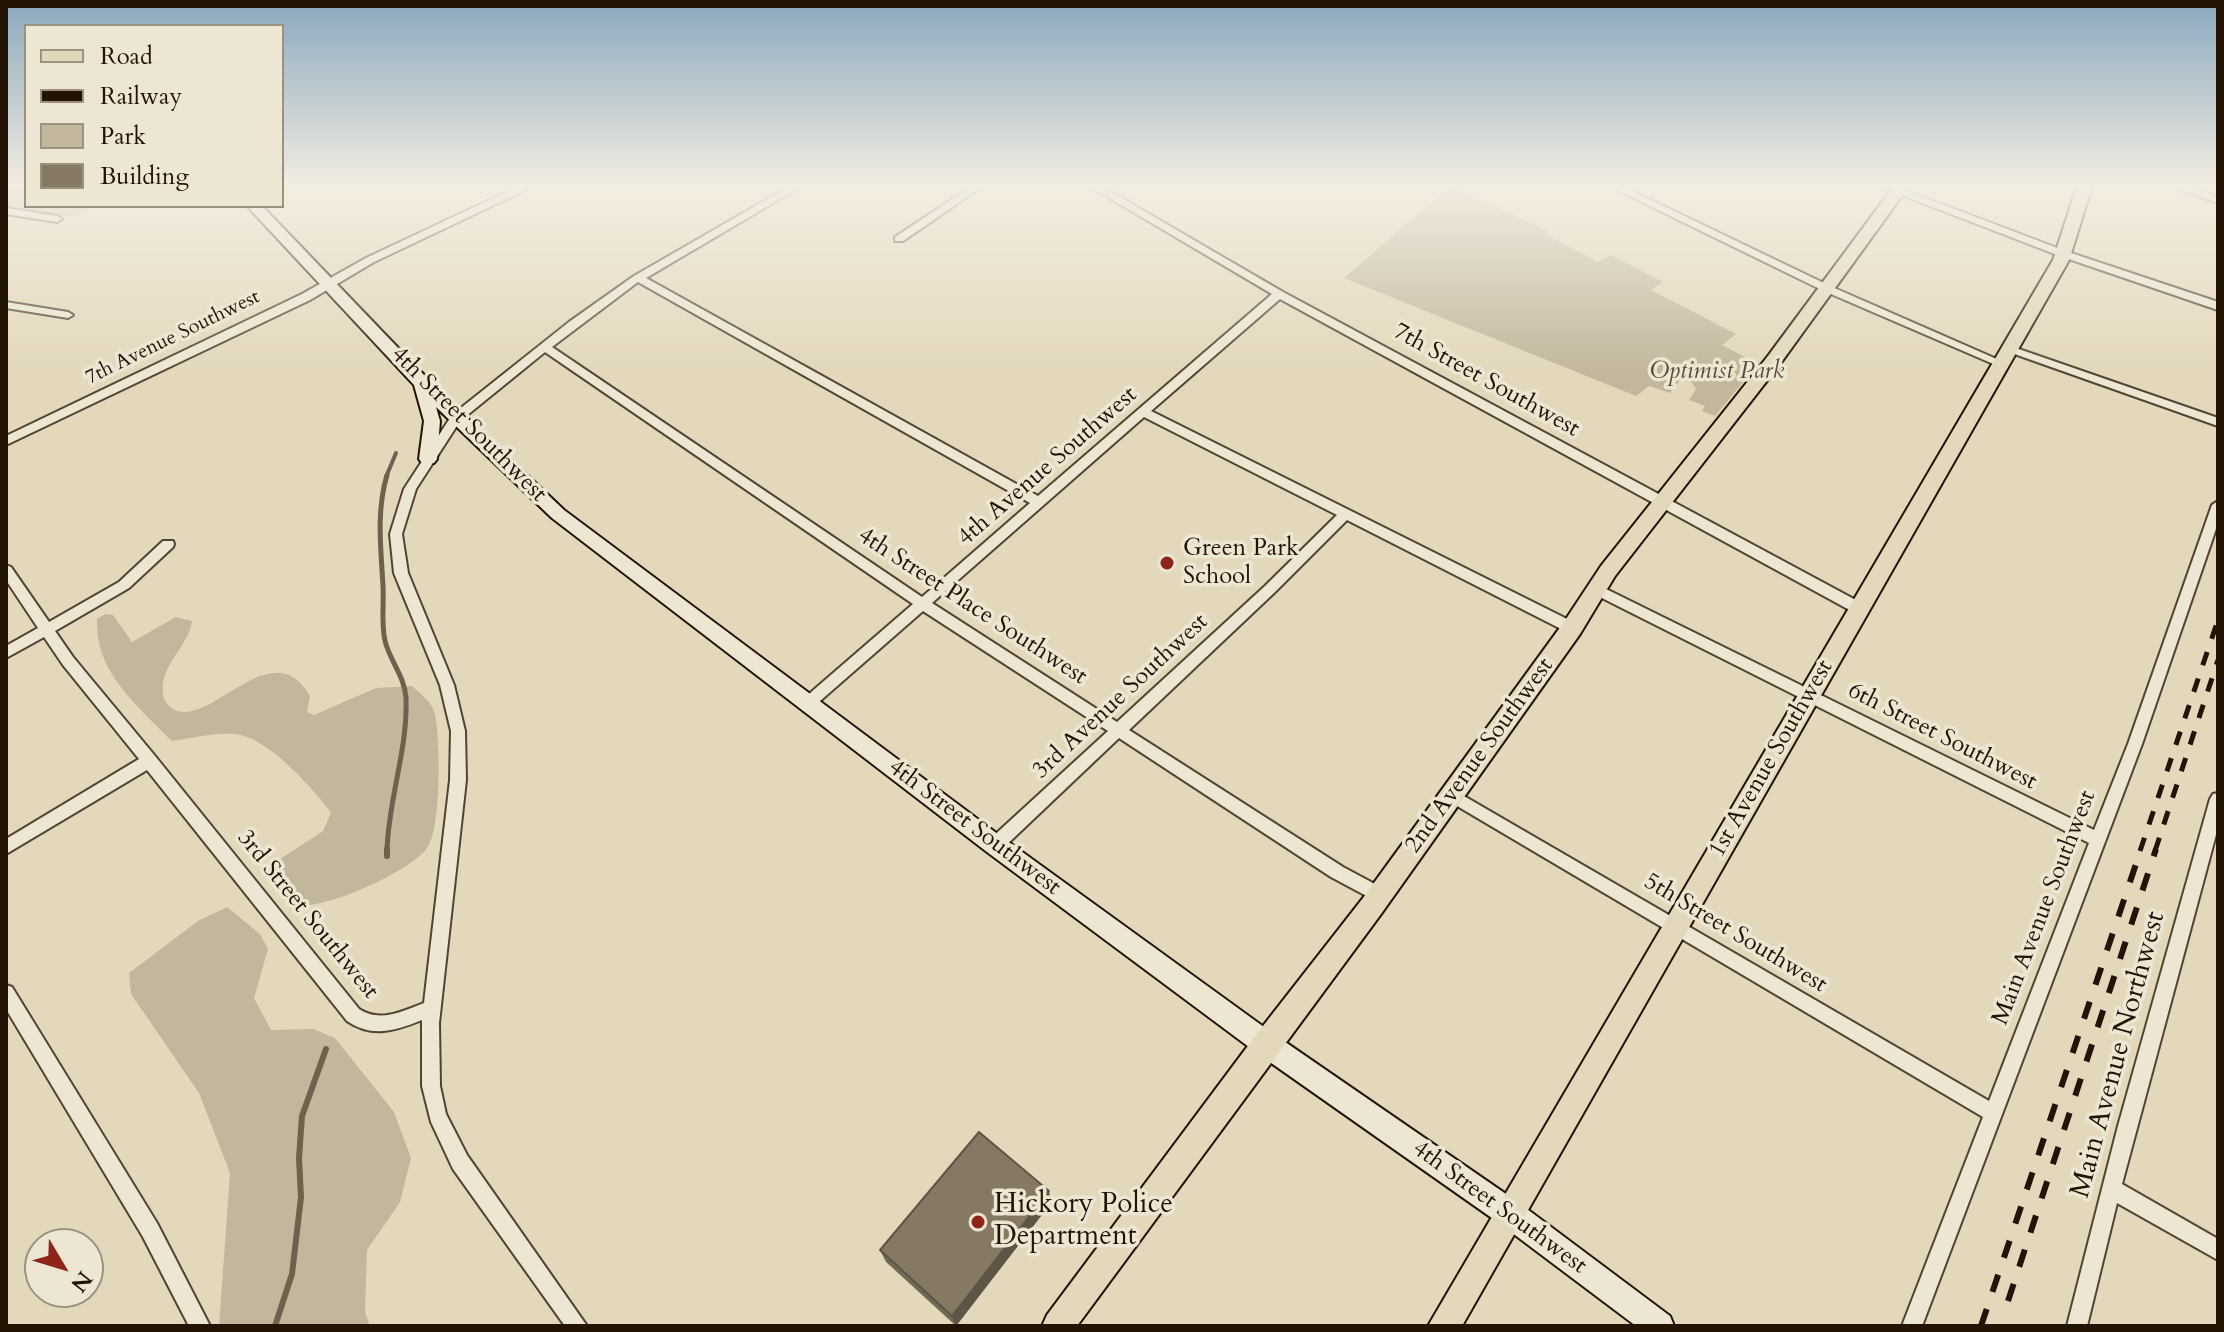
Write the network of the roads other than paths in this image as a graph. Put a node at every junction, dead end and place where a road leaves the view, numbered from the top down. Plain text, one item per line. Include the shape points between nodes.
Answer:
1 (293, 248) edge
2 (395, 248) edge
3 (690, 248) edge
4 (1200, 248) edge
5 (1743, 248) edge
6 (1855, 248) edge
7 (2049, 248) edge
8 (2066, 248) edge
9 (2064, 254) junction
10 (638, 278) junction
11 (327, 284) junction
12 (1828, 289) junction
13 (1279, 294) junction
14 (6, 305) edge
15 (2218, 306) edge
16 (68, 315) dead end
17 (545, 347) junction
18 (2006, 356) junction
19 (414, 373) junction
20 (1145, 413) junction
21 (456, 418) junction
22 (2218, 422) edge
23 (6, 441) edge
24 (428, 459) junction
25 (1040, 503) junction
26 (1661, 503) junction
27 (2218, 505) edge
28 (1345, 514) junction
29 (168, 544) dead end
30 (6, 570) edge
31 (1595, 589) junction
32 (923, 604) junction
33 (1860, 609) junction
34 (1572, 628) junction
35 (47, 631) junction
36 (6, 653) edge
37 (1810, 695) junction
38 (807, 704) junction
39 (1120, 729) junction
40 (150, 760) junction
41 (1452, 796) junction
42 (2218, 799) edge
43 (2097, 839) junction
44 (995, 845) junction
45 (6, 847) edge
46 (1380, 895) junction
47 (1675, 925) junction
48 (6, 993) edge
49 (432, 1008) junction
50 (1266, 1044) junction
51 (1993, 1113) junction
52 (2112, 1189) junction
53 (1509, 1213) junction
54 (2218, 1250) edge
55 (200, 1326) edge
56 (577, 1326) edge
57 (1058, 1326) edge
58 (1444, 1326) edge
59 (1660, 1326) edge
60 (1912, 1326) edge
61 (2077, 1326) edge

1 - 11 main road, 4th Street Southwest
2 - 11 street, 7th Avenue Southwest
3 - 10 street
4 - 13 street, 7th Street Southwest
5 - 12 street
6 - 12 main road, 2nd Avenue Southwest
7 - 9 street
8 - 9 main road, 1st Avenue Southwest
9 - 15 street
9 - 18 main road, 1st Avenue Southwest
10 - 17 street
10 - 25 street
11 - 19 main road, 4th Street Southwest
11 - 23 street, 7th Avenue Southwest
12 - 18 street
12 - 26 main road, 2nd Avenue Southwest
13 - 20 street, 4th Avenue Southwest
13 - 26 street, 7th Street Southwest
14 - 16 street
17 - 21 street
17 - 32 street, 4th Street Place Southwest
18 - 22 street
18 - 33 main road, 1st Avenue Southwest
19 - 21 main road, 4th Street Southwest
19 - 24 main road via 431,413
20 - 25 street, 4th Avenue Southwest
20 - 28 street
21 - 24 street
21 - 38 main road, 4th Street Southwest via 558,514
24 - 49 street via 410,489 396,534 401,573 447,685 458,731 458,780
25 - 32 street, 4th Avenue Southwest
26 - 31 main road, 2nd Avenue Southwest
26 - 33 street, 7th Street Southwest
27 - 43 street, Main Avenue Southwest
28 - 34 street
28 - 39 street, 3rd Avenue Southwest
29 - 35 street via 124,585
30 - 35 street, 3rd Street Southwest
31 - 34 main road, 2nd Avenue Southwest
31 - 37 street, 6th Street Southwest
32 - 38 street, 4th Avenue Southwest
32 - 39 street, 4th Street Place Southwest
33 - 37 main road, 1st Avenue Southwest
34 - 41 main road, 2nd Avenue Southwest
35 - 36 street
35 - 40 street, 3rd Street Southwest
37 - 43 street, 6th Street Southwest
37 - 47 main road, 1st Avenue Southwest
38 - 44 main road, 4th Street Southwest
39 - 44 street, 3rd Avenue Southwest
39 - 46 street, 4th Street Place Southwest
40 - 45 street
40 - 49 street, 3rd Street Southwest via 360,1021 382,1025
41 - 46 main road, 2nd Avenue Southwest
41 - 47 street, 5th Street Southwest
42 - 52 street, Main Avenue Northwest
43 - 51 street, Main Avenue Southwest
44 - 50 main road, 4th Street Southwest
46 - 50 main road, 2nd Avenue Southwest
47 - 51 street, 5th Street Southwest
47 - 53 main road, 1st Avenue Southwest
48 - 55 street via 150,1230
49 - 56 street via 431,1086 449,1145
50 - 53 main road, 4th Street Southwest
50 - 57 main road, 2nd Avenue Southwest
51 - 60 street, Main Avenue Southwest
52 - 54 street
52 - 61 street, Main Avenue Northwest
53 - 58 main road, 1st Avenue Southwest
53 - 59 main road, 4th Street Southwest

